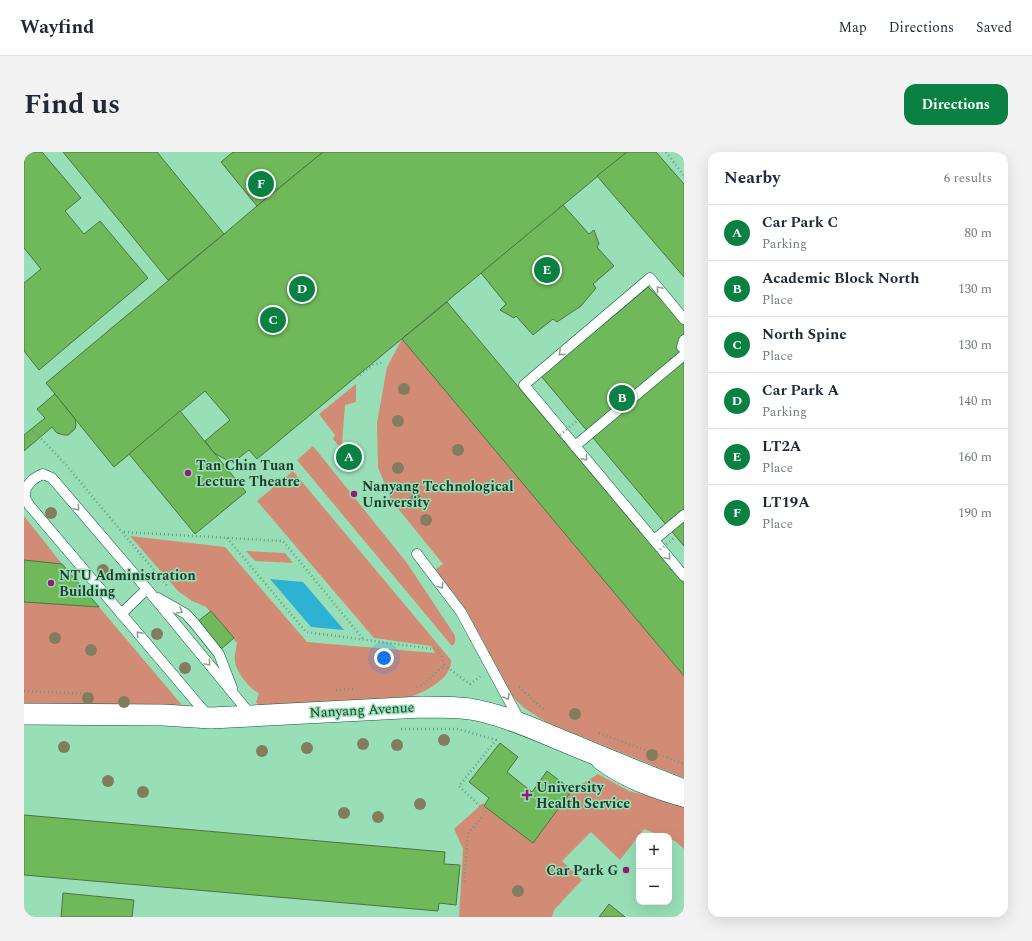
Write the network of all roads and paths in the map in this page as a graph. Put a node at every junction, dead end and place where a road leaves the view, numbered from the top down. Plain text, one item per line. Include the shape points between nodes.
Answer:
1 (666, 152) edge
2 (684, 176) edge
3 (684, 319) edge
4 (684, 340) edge
5 (684, 349) edge
6 (684, 355) edge
7 (384, 362) dead end
8 (360, 375) dead end
9 (578, 420) dead end
10 (560, 435) dead end
11 (24, 440) edge
12 (575, 446) junction
13 (684, 515) edge
14 (123, 532) junction
15 (676, 536) dead end
16 (226, 538) junction
17 (654, 540) junction
18 (657, 552) dead end
19 (417, 554) dead end
20 (684, 576) edge
21 (147, 589) junction
22 (172, 592) dead end
23 (121, 614) junction
24 (364, 640) junction
25 (444, 665) junction
26 (500, 686) junction
27 (416, 687) dead end
28 (358, 689) dead end
29 (329, 691) dead end
30 (234, 695) junction
31 (24, 714) edge
32 (548, 714) dead end
33 (252, 716) junction
34 (211, 718) junction
35 (522, 724) junction
36 (592, 730) dead end
37 (496, 740) dead end
38 (579, 748) junction
39 (684, 764) edge
40 (684, 790) edge
41 (684, 802) edge
42 (464, 882) dead end

1 - 2 path
3 -> 12 lane via 650,278 524,385
4 - 5 lane
6 - 12 lane
7 - 8 path via 373,365
9 - 10 path, bridge
11 - 14 path via 34,431
12 -> 17 lane
13 - 17 lane
14 - 16 path
14 - 22 path
15 - 18 path, bridge
16 - 24 path via 306,632
16 - 24 path via 283,540
17 -> 20 lane
19 -> 26 lane via 460,612
21 - 23 lane
23 -> 21 lane via 29,505 25,496 28,486 36,477 43,474 52,478
21 -> 30 lane
21 -> 30 lane via 162,602 186,614 195,624 219,654
34 -> 23 lane
24 - 25 path via 436,648
25 - 26 path via 470,684 480,676 492,686
25 - 27 path via 424,685
26 - 32 path via 514,680 520,689
26 -> 35 lane
28 - 29 path
30 - 33 lane
31 - 34 street, Nanyang Avenue
33 - 34 street, Nanyang Avenue
33 - 35 street, Nanyang Avenue via 422,706 471,710
35 - 38 street, Nanyang Avenue
36 - 39 path
37 - 42 path via 460,786 486,812 468,834
38 - 40 street, Nanyang Avenue
38 - 41 lane via 606,770 624,780

